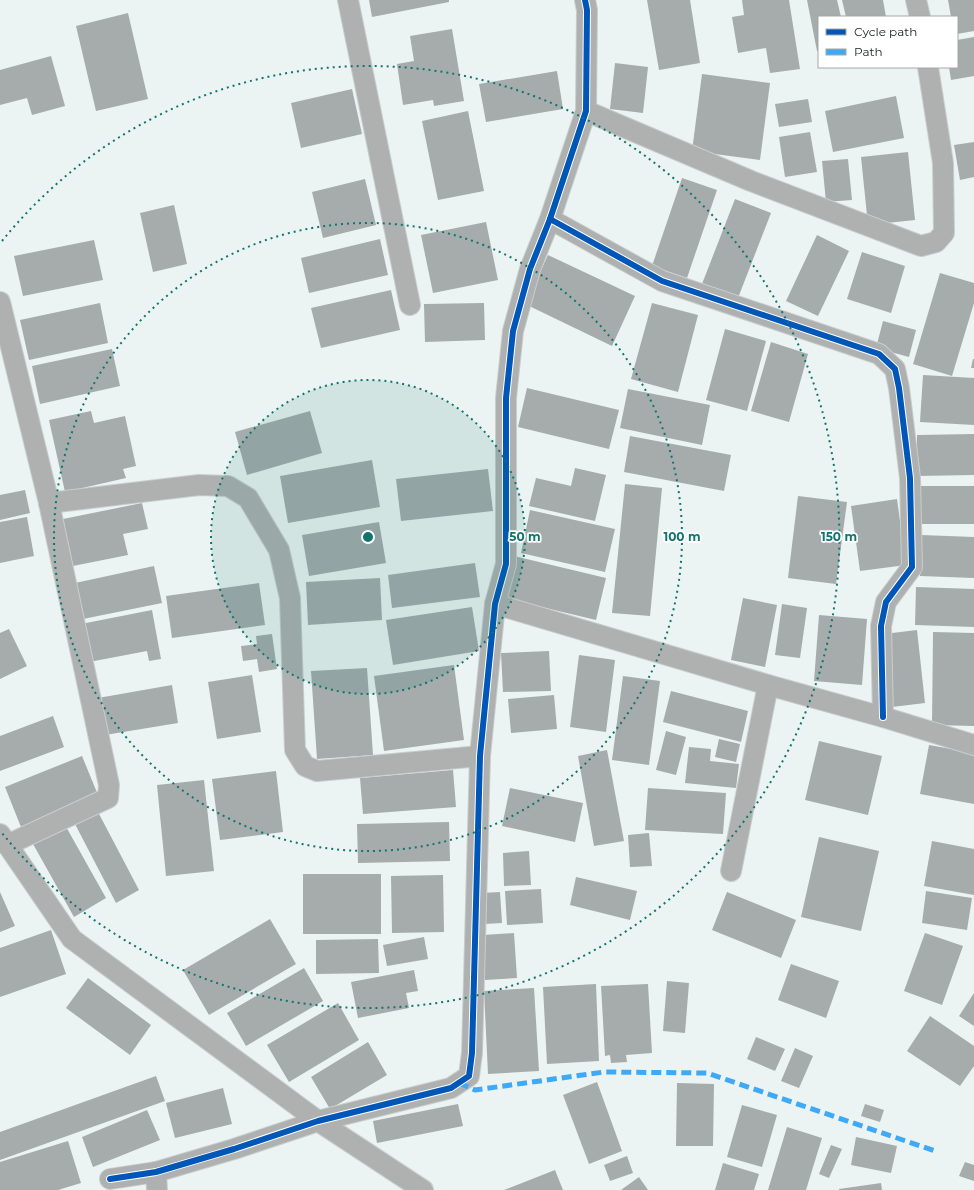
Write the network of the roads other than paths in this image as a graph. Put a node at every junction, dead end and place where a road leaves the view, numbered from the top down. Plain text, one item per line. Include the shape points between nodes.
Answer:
1 (348, 0) edge
2 (585, 0) edge
3 (916, 0) edge
4 (920, 16) edge
5 (928, 68) edge
6 (586, 111) junction
7 (550, 219) junction
8 (0, 302) edge
9 (410, 305) dead end
10 (49, 503) junction
11 (495, 604) junction
12 (768, 685) junction
13 (883, 717) junction
14 (974, 744) edge
15 (480, 756) junction
16 (4, 839) edge
17 (731, 871) dead end
18 (318, 1121) junction
19 (110, 1179) dead end
20 (156, 1181) edge
21 (423, 1190) edge

1 - 9 street
2 - 6 street
3 - 4 street
5 - 6 street via 943,164 944,233 936,242 921,246 751,180
6 - 7 street
7 - 11 street via 530,269 513,331 506,398 506,564
7 - 13 street via 662,281 879,354 895,369 910,478 912,567 886,602 881,626
8 - 10 street
10 - 15 street via 200,485 228,486 248,498 279,550 290,598 296,750 305,766 317,771
10 - 16 street via 108,775 108,798
11 - 12 street
11 - 15 street
12 - 13 street
12 - 17 street
13 - 14 street
15 - 18 street via 472,1053 469,1076 451,1088
16 - 18 street via 72,939
18 - 20 street via 234,1149
18 - 21 street
19 - 20 street

